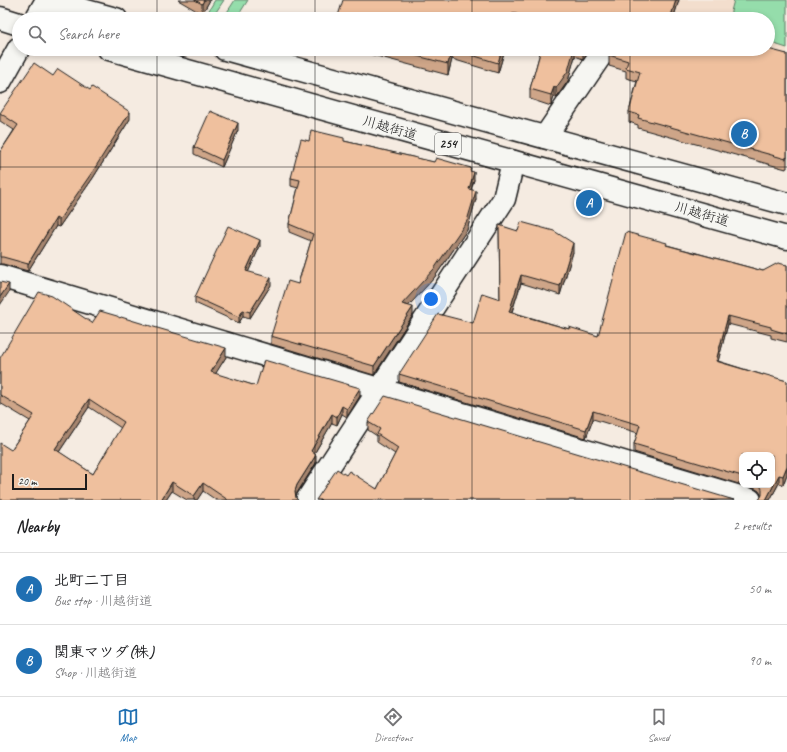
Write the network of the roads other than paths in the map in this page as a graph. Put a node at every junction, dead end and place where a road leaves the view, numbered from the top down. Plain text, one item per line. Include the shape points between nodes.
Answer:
1 (47, 0) edge
2 (40, 12) edge
3 (91, 12) edge
4 (0, 18) edge
5 (12, 22) edge
6 (15, 56) edge
7 (134, 56) edge
8 (250, 56) edge
9 (600, 56) edge
10 (0, 82) edge
11 (545, 137) junction
12 (513, 162) junction
13 (787, 204) edge
14 (787, 238) edge
15 (0, 276) edge
16 (379, 389) junction
17 (307, 500) edge
18 (750, 500) edge

1 - 2 main road
1 - 3 main road
4 - 5 main road
6 - 10 main road
7 - 12 main road, 川越街道 / 254
8 - 11 main road, 254
9 - 11 main road
11 - 13 main road, 254
12 - 14 main road, 川越街道 / 254
12 - 16 main road via 504,199
15 - 16 main road
16 - 17 main road
16 - 18 main road

